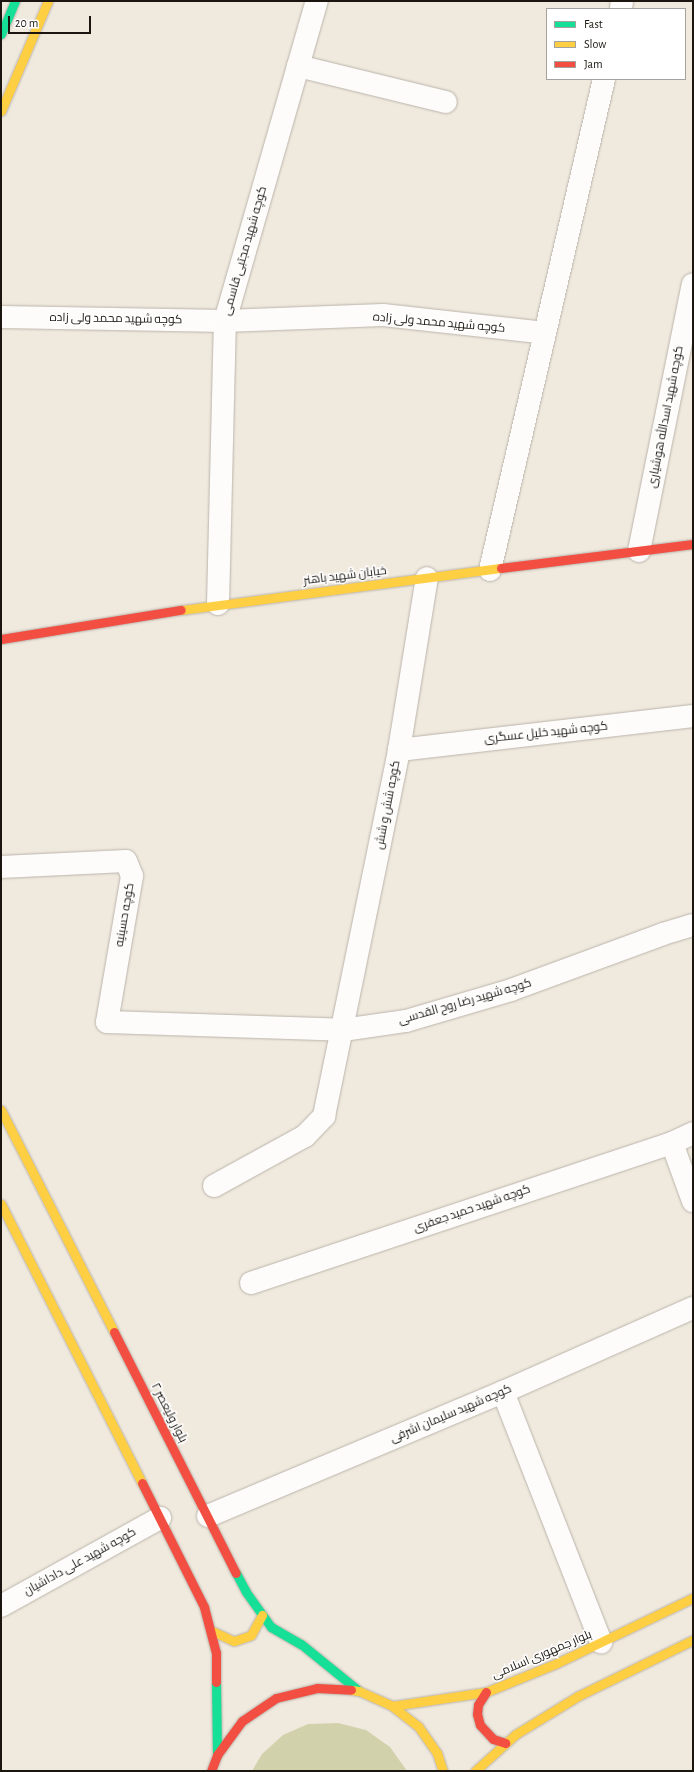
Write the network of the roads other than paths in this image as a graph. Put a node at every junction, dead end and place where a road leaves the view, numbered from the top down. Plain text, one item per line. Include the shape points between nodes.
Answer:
1 (15, 1) edge
2 (48, 1) edge
3 (317, 1) edge
4 (1, 34) edge
5 (298, 66) junction
6 (604, 80) edge
7 (446, 102) dead end
8 (1, 110) edge
9 (693, 284) edge
10 (1, 317) edge
11 (225, 321) junction
12 (545, 333) junction
13 (693, 544) edge
14 (639, 550) junction
15 (490, 570) junction
16 (427, 578) junction
17 (218, 604) junction
18 (1, 639) edge
19 (693, 716) edge
20 (399, 750) junction
21 (1, 867) edge
22 (693, 925) edge
23 (107, 1022) joint
24 (342, 1030) junction
25 (1, 1110) edge
26 (693, 1133) edge
27 (672, 1143) junction
28 (214, 1186) dead end
29 (693, 1201) edge
30 (1, 1204) edge
31 (250, 1283) dead end
32 (693, 1308) edge
33 (503, 1392) junction
34 (208, 1516) junction
35 (160, 1518) junction
36 (693, 1598) edge
37 (1, 1606) edge
38 (262, 1615) junction
39 (210, 1630) junction
40 (693, 1640) edge
41 (601, 1642) junction
42 (359, 1691) junction
43 (486, 1692) junction
44 (392, 1706) junction
45 (505, 1743) junction
46 (217, 1755) junction
47 (211, 1771) edge
48 (444, 1771) edge
49 (475, 1771) edge

1 - 4 main road
2 - 8 main road
3 - 5 street, کوچه شهید مجتبی قاسمی
5 - 7 street
5 - 11 street, کوچه شهید مجتبی قاسمی
6 - 12 street
9 - 14 street, کوچه شهید اسدالله هوشیاری
10 - 11 street, کوچه شهید محمد ولی زاده
11 - 12 street, کوچه شهید محمد ولی زاده via 383,315
11 - 17 street, کوچه شهید مجتبی قاسمی
12 - 15 street
13 - 14 main road, خیابان شهید باهنر
14 - 15 main road, خیابان شهید باهنر
15 - 16 main road, خیابان شهید باهنر
16 - 17 main road, خیابان شهید باهنر
16 - 20 street, کوچه شش و شش
17 - 18 main road, خیابان شهید باهنر
19 - 20 street, کوچه شهید خلیل عسگری
20 - 24 street, کوچه شش و شش
21 - 23 street, کوچه حسینیه via 126,861 132,876
22 - 24 street, کوچه شهید رضا روح القدسی via 512,990 406,1021
23 - 24 street, کوچه شهید رضا روح القدسی
24 - 28 street, کوچه شش و شش via 324,1116 305,1136
25 - 34 main road, بلوار ولیعصر ۲
26 - 27 street, کوچه شهید حمید جعفری
27 - 29 street
27 - 31 street, کوچه شهید حمید جعفری
30 - 35 main road
32 - 33 street, کوچه شهید سلیمان اشرفی
33 - 34 street, کوچه شهید سلیمان اشرفی
33 - 41 street
34 - 38 main road, بلوار ولیعصر ۲ via 246,1592
35 - 37 street, کوچه شهید علی داداشیان
35 - 39 main road via 204,1607
36 - 41 main road, بلوار جمهوری اسلامی
38 - 39 main road via 251,1635 234,1642
38 - 42 main road, بلوار ولیعصر ۲ via 271,1627 301,1644
39 - 46 main road via 216,1653
40 - 45 main road via 578,1696
41 - 43 main road, بلوار جمهوری اسلامی
42 - 44 main road
42 - 46 main road via 317,1688 276,1698 242,1721
43 - 44 main road, بلوار جمهوری اسلامی
43 - 45 main road via 478,1705 480,1725 493,1739
44 - 48 main road via 418,1726 437,1753
45 - 49 main road
46 - 47 main road

